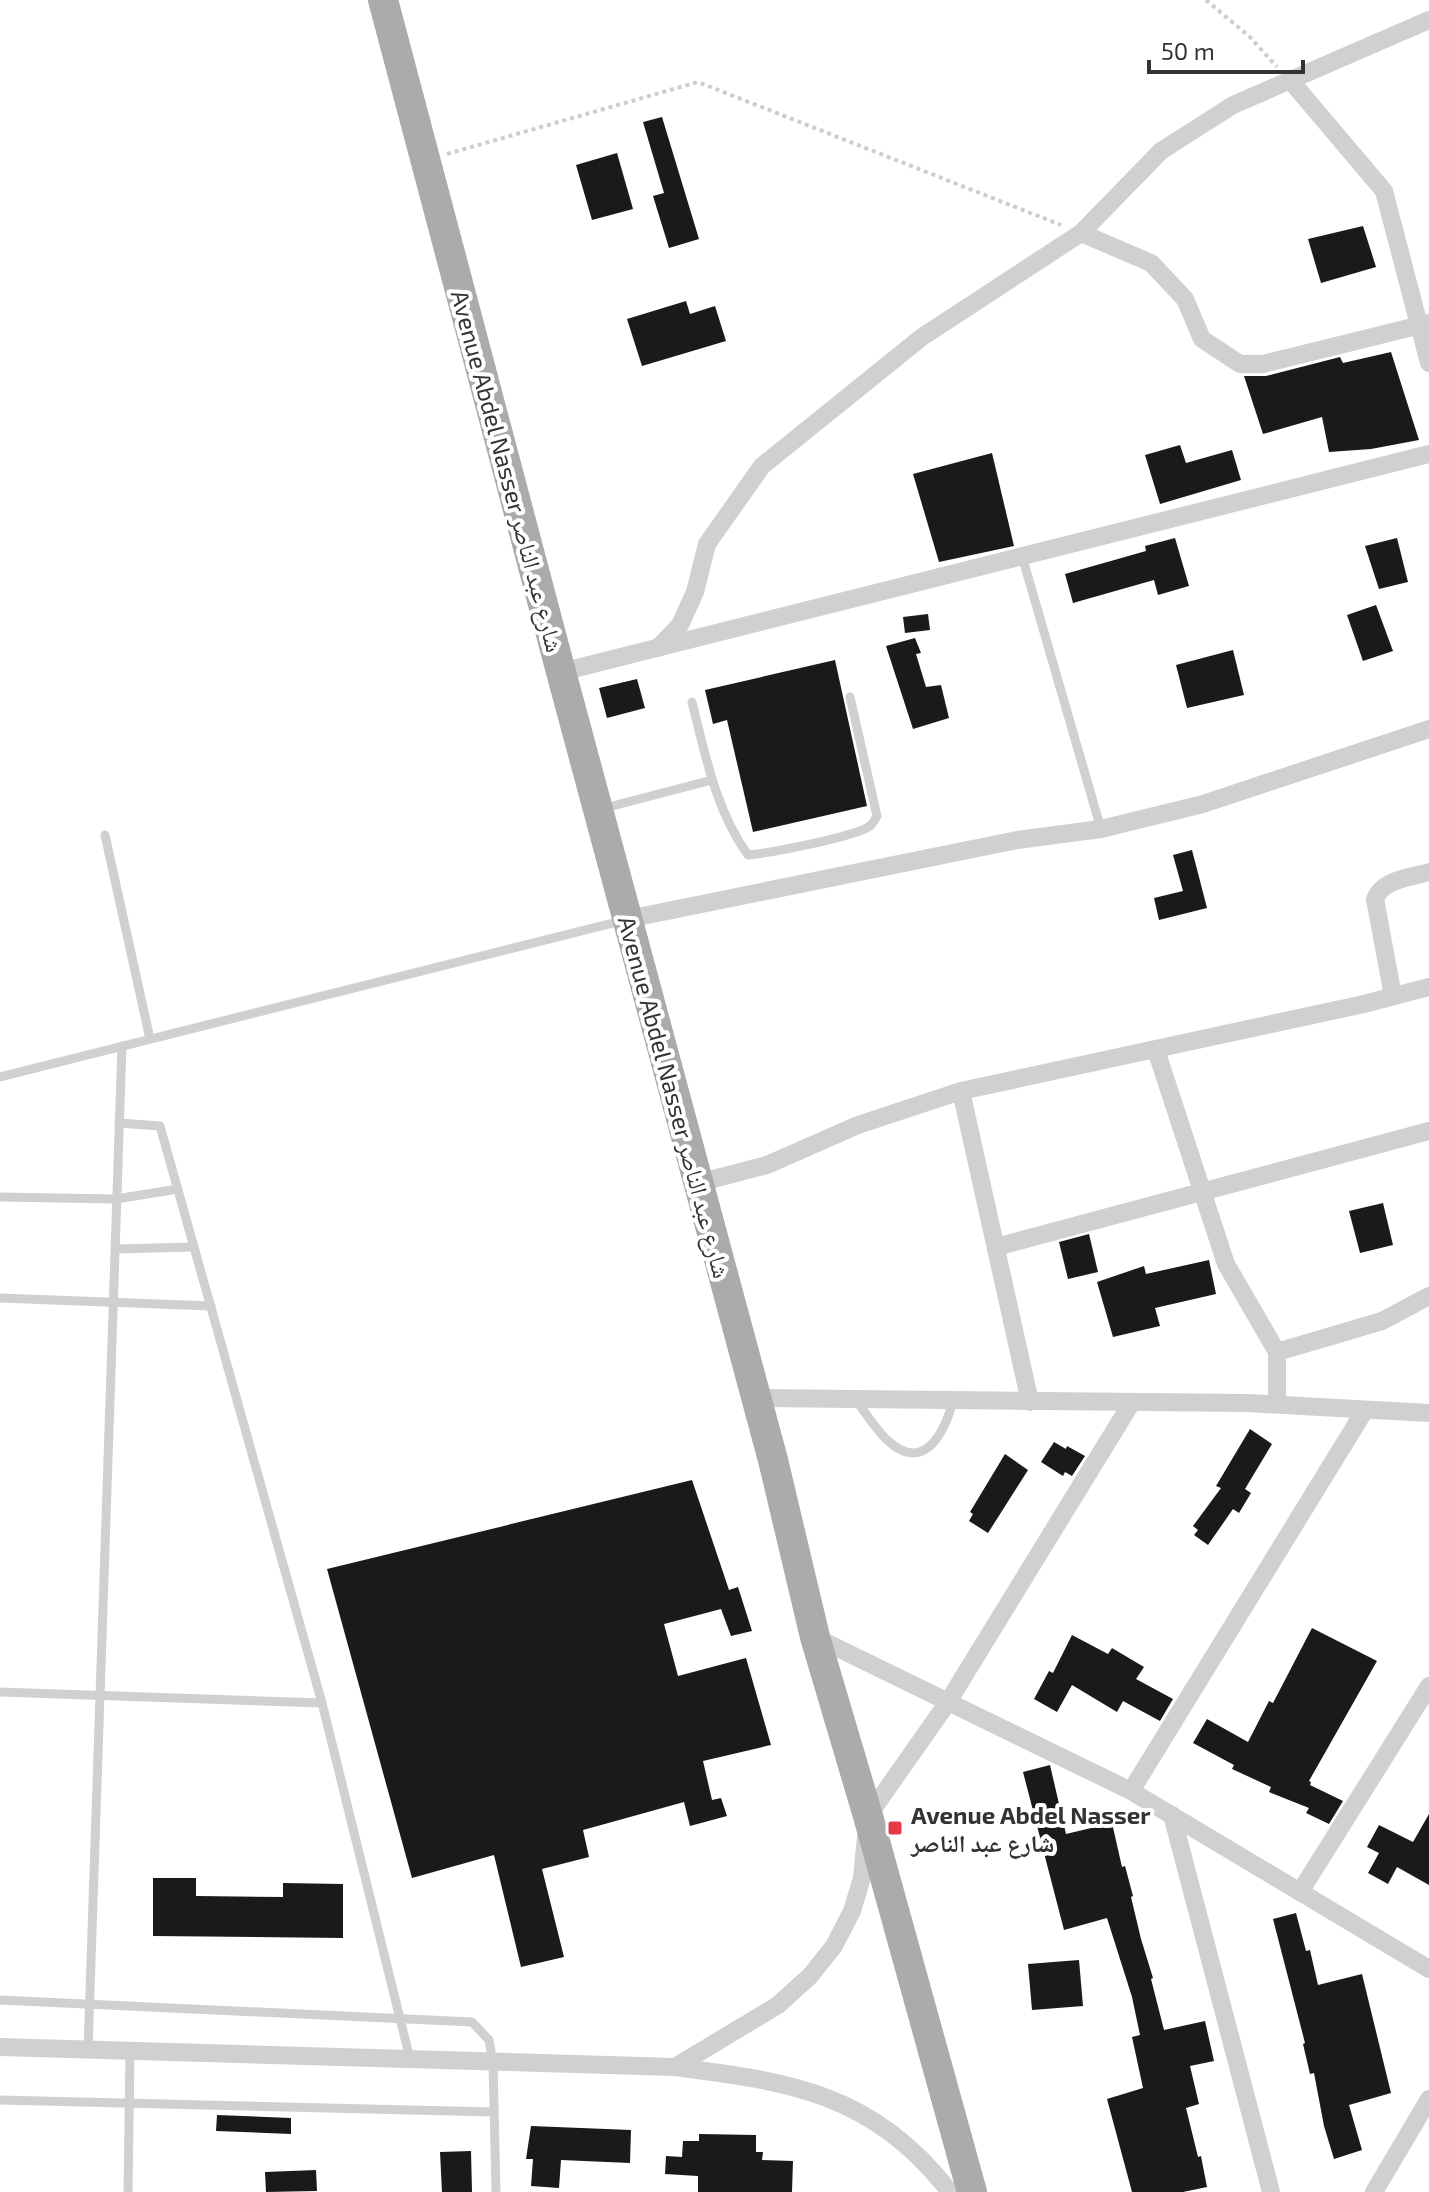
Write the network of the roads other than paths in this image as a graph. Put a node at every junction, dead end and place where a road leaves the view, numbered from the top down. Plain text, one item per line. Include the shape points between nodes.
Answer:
1 (383, 0) edge
2 (1429, 20) edge
3 (1290, 80) junction
4 (1081, 233) junction
5 (1423, 325) edge
6 (1429, 363) edge
7 (1429, 454) edge
8 (1022, 556) junction
9 (658, 648) junction
10 (561, 672) junction
11 (850, 697) dead end
12 (692, 702) dead end
13 (1429, 729) edge
14 (712, 780) junction
15 (598, 810) junction
16 (1101, 829) junction
17 (105, 835) dead end
18 (1429, 872) edge
19 (628, 919) junction
20 (1429, 987) edge
21 (1393, 996) junction
22 (150, 1039) junction
23 (122, 1046) junction
24 (1156, 1050) junction
25 (0, 1077) edge
26 (961, 1091) junction
27 (119, 1123) junction
28 (1429, 1131) edge
29 (698, 1183) junction
30 (178, 1189) junction
31 (1202, 1192) junction
32 (0, 1197) edge
33 (116, 1199) junction
34 (194, 1247) junction
35 (996, 1247) junction
36 (115, 1249) junction
37 (1429, 1296) edge
38 (0, 1298) edge
39 (113, 1303) junction
40 (211, 1306) junction
41 (1277, 1352) junction
42 (755, 1398) junction
43 (855, 1399) junction
44 (953, 1401) junction
45 (1030, 1402) junction
46 (1132, 1402) junction
47 (1277, 1404) junction
48 (1365, 1410) junction
49 (1429, 1413) edge
50 (815, 1637) junction
51 (1429, 1686) edge
52 (0, 1692) edge
53 (99, 1695) junction
54 (948, 1702) junction
55 (322, 1703) junction
56 (1131, 1791) junction
57 (1172, 1815) junction
58 (868, 1816) junction
59 (1300, 1892) junction
60 (1429, 1969) edge
61 (0, 2000) edge
62 (90, 2003) junction
63 (400, 2019) junction
64 (0, 2047) edge
65 (88, 2050) junction
66 (130, 2051) junction
67 (410, 2059) junction
68 (493, 2062) junction
69 (675, 2067) junction
70 (1429, 2099) edge
71 (0, 2100) edge
72 (129, 2104) junction
73 (494, 2112) junction
74 (1383, 2189) edge
75 (128, 2192) edge
76 (496, 2192) edge
77 (950, 2192) edge
78 (972, 2192) edge
79 (1271, 2192) edge

1 - 10 main road, Avenue Abdel Nasser شارع عبد الناصر
2 - 3 street
3 - 4 street via 1233,105 1161,151
3 - 5 street via 1384,191
4 - 5 street via 1151,263 1185,299 1202,339 1240,364 1263,364
4 - 9 street via 922,337 762,466 707,544 680,625
5 - 6 street
7 - 8 street
8 - 9 street
8 - 16 lane
9 - 10 street
10 - 15 main road, Avenue Abdel Nasser شارع عبد الناصر
11 - 14 lane via 877,816 871,826 748,855
12 - 14 lane
13 - 16 street via 1203,804
14 - 15 lane
15 - 19 main road, Avenue Abdel Nasser شارع عبد الناصر
16 - 19 street via 1017,840
17 - 22 lane
18 - 21 street via 1390,883 1375,899
19 - 22 lane
19 - 29 main road, Avenue Abdel Nasser شارع عبد الناصر
20 - 21 street
21 - 24 street
22 - 23 lane
23 - 25 lane
23 - 27 lane
24 - 26 street
24 - 31 street
26 - 29 street via 858,1125 767,1165
26 - 35 street
27 - 30 lane via 160,1126
27 - 33 lane
28 - 31 street
29 - 42 main road, Avenue Abdel Nasser شارع عبد الناصر
30 - 33 lane
30 - 34 lane
31 - 35 street
31 - 41 street via 1226,1264
32 - 33 lane
33 - 36 lane
34 - 36 lane
34 - 40 lane
35 - 45 street
36 - 39 lane
37 - 41 street via 1382,1321
38 - 39 lane
39 - 40 lane
39 - 53 lane
40 - 55 lane
41 - 47 street
42 - 43 street
42 - 50 main road, Avenue Abdel Nasser شارع عبد الناصر
43 - 44 street
43 - 44 lane via 886,1438 913,1453 926,1450 941,1435
44 - 45 street
45 - 46 street
46 - 47 street
46 - 54 street
47 - 48 street
48 - 49 street
48 - 56 street
50 - 54 street
50 - 58 main road, Avenue Abdel Nasser شارع عبد الناصر
51 - 59 street
52 - 53 lane
53 - 55 lane
53 - 62 lane
54 - 56 street
54 - 58 street
55 - 63 lane
56 - 57 street
57 - 59 street
57 - 79 street
58 - 69 street via 862,1878 834,1946 778,2005
58 - 78 main road, Avenue Abdel Nasser شارع عبد الناصر
59 - 60 street
61 - 62 lane
62 - 63 lane
62 - 65 lane
63 - 67 lane
63 - 68 lane via 472,2022 489,2040
64 - 65 street
65 - 66 street
66 - 67 street
66 - 72 lane
67 - 68 street
68 - 69 street
68 - 73 lane
69 - 77 street via 786,2083 835,2099 907,2146
70 - 74 street
71 - 72 lane
72 - 73 lane
72 - 75 lane
73 - 76 lane

